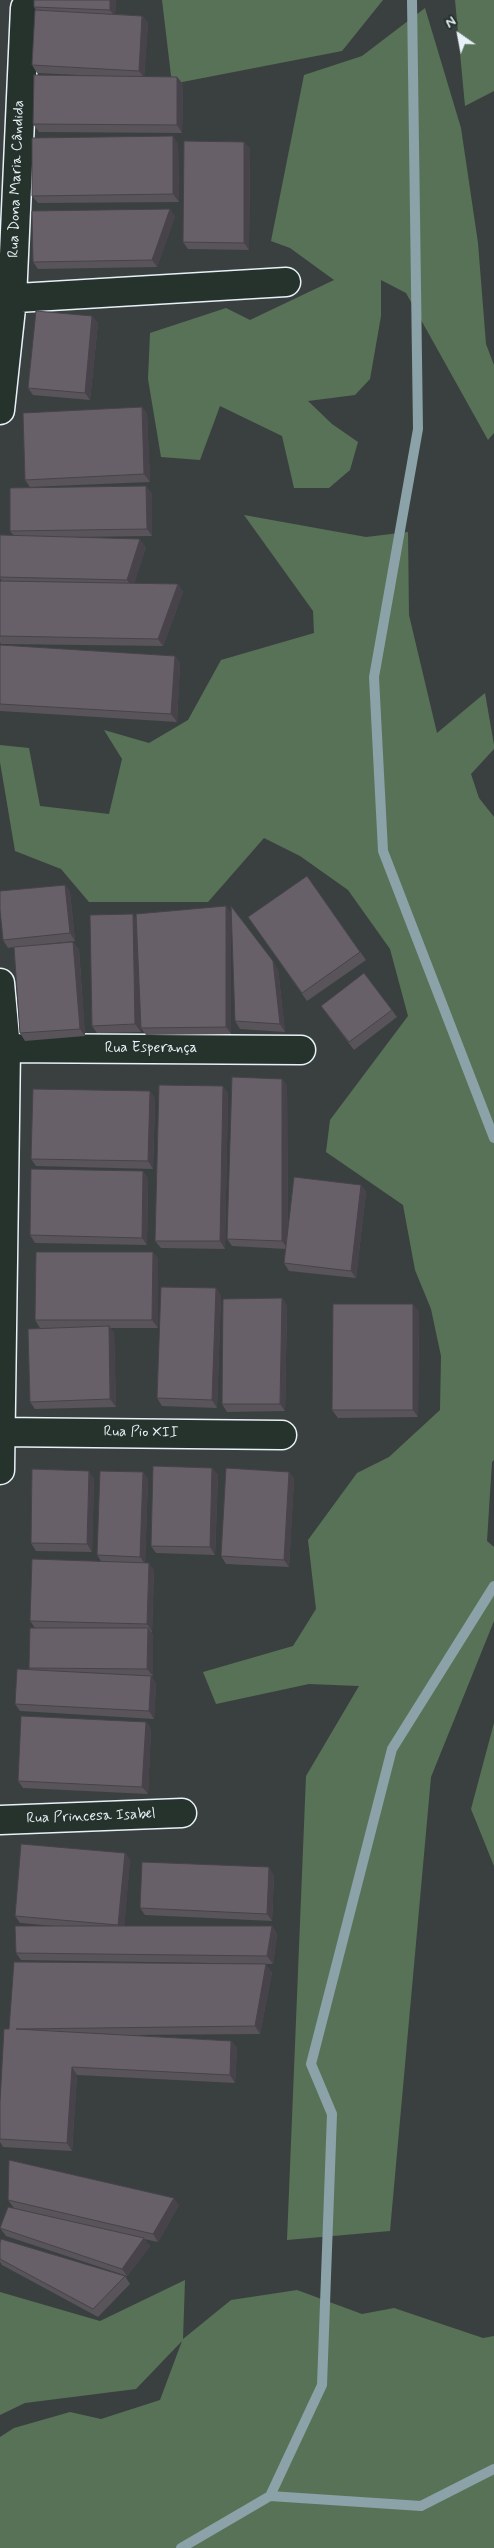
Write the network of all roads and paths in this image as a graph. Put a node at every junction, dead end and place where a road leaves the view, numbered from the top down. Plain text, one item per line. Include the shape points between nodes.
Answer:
1 (24, 8) dead end
2 (286, 282) dead end
3 (6, 299) edge
4 (0, 410) edge
5 (0, 983) edge
6 (3, 1048) edge
7 (301, 1050) dead end
8 (0, 1432) edge
9 (282, 1435) dead end
10 (0, 1470) edge
11 (182, 1813) dead end
12 (0, 1820) edge

1 - 3 street, Rua Dona Maria Cândida
2 - 3 street
3 - 4 street, Rua Dona Maria Cândida
5 - 6 street
6 - 7 street, Rua Esperança
6 - 8 street
8 - 9 street, Rua Pio XII
8 - 10 street
11 - 12 street, Rua Princesa Isabel

